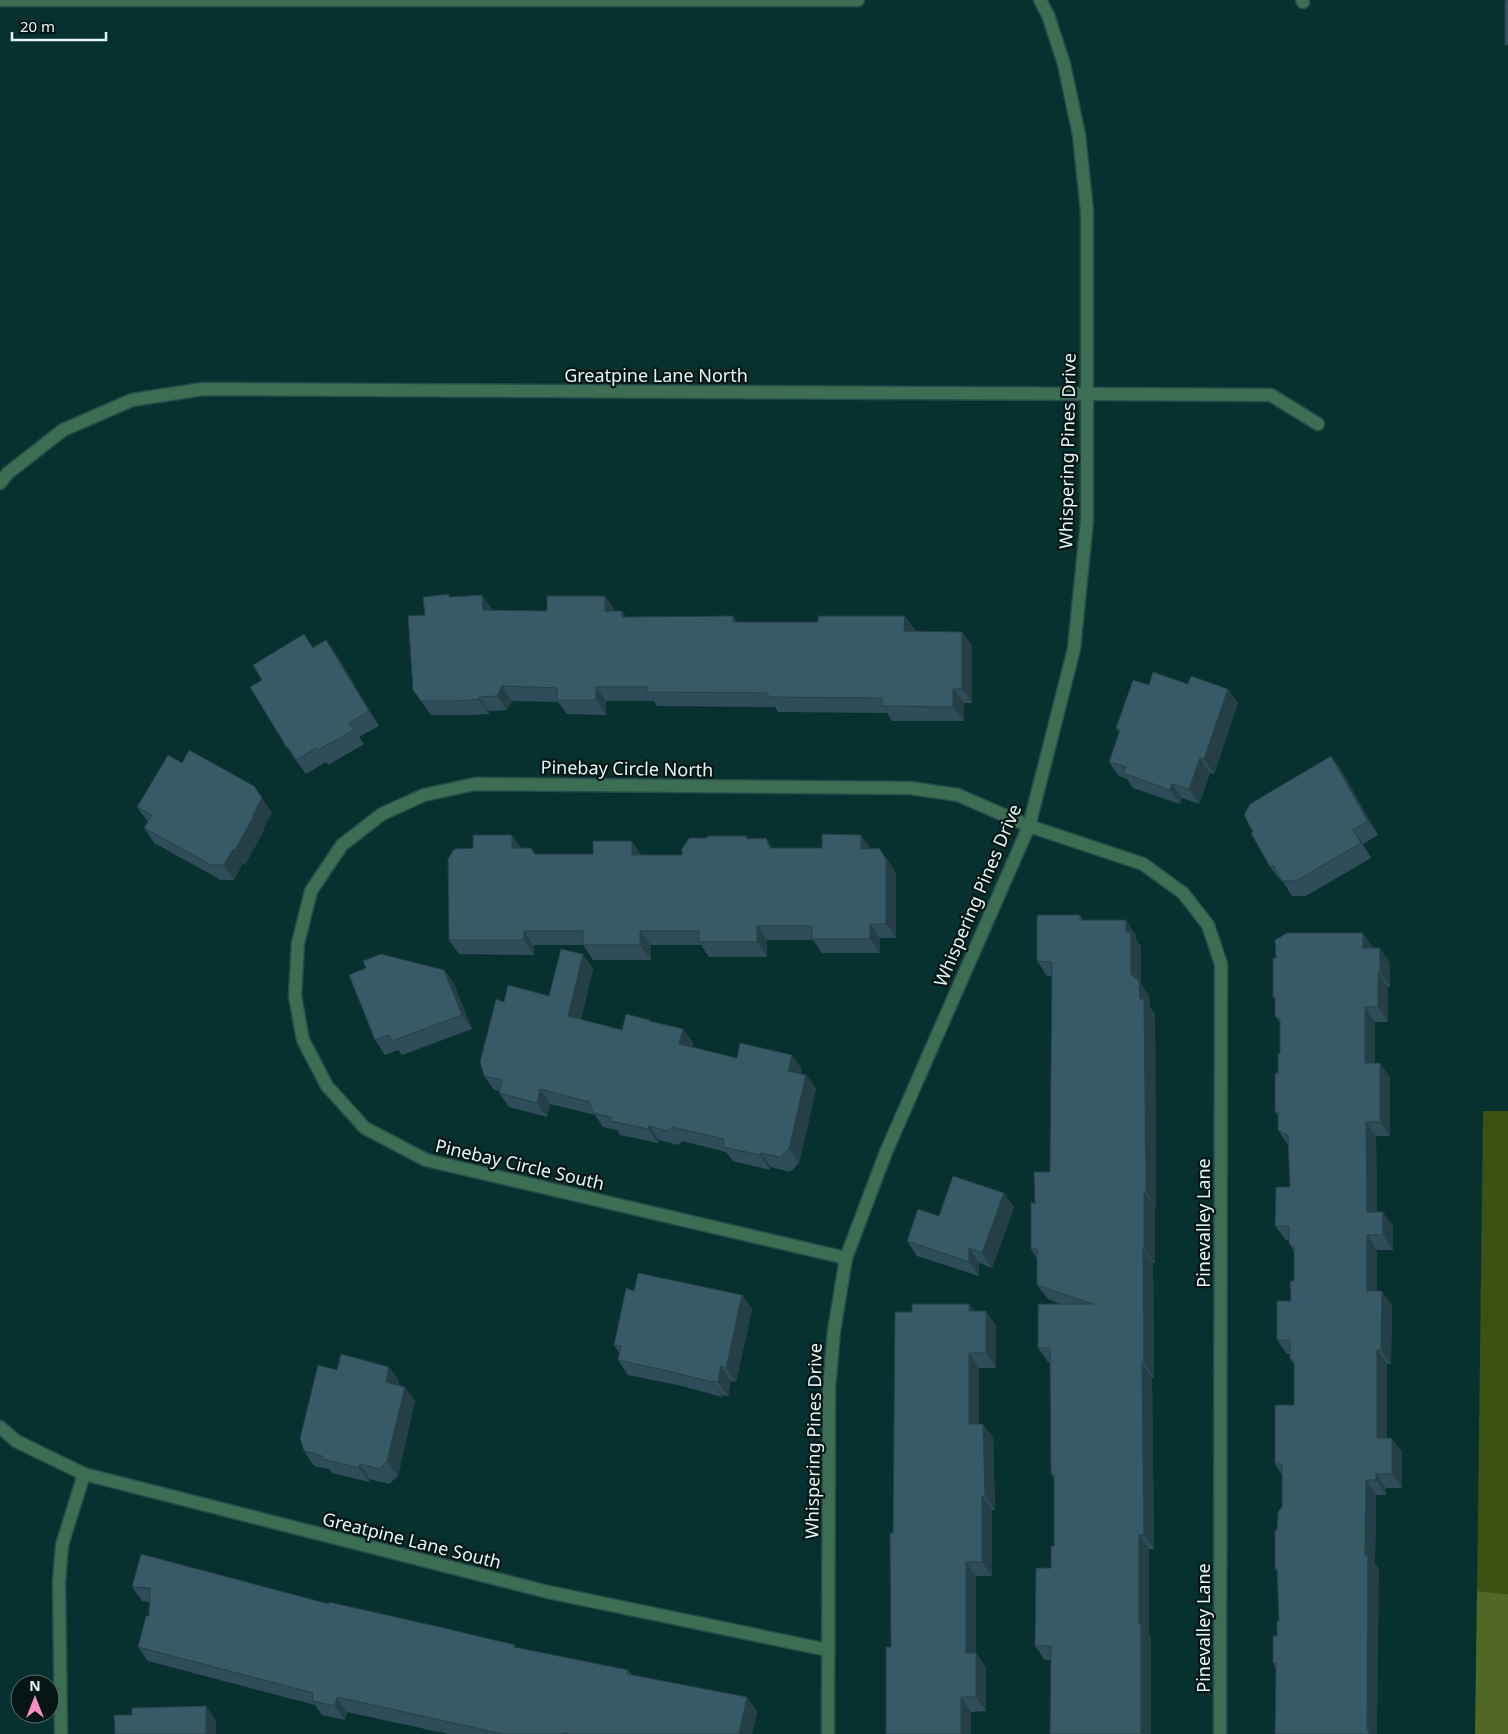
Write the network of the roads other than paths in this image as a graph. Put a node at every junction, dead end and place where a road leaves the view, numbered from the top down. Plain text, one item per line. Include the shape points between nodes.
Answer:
1 (0, 0) edge
2 (858, 0) edge
3 (1040, 0) edge
4 (1086, 395) junction
5 (1318, 424) dead end
6 (3, 474) edge
7 (1028, 826) junction
8 (298, 943) joint
9 (846, 1258) junction
10 (0, 1427) edge
11 (84, 1474) junction
12 (828, 1650) junction
13 (61, 1734) edge
14 (828, 1734) edge
15 (1220, 1734) edge

1 - 2 street
3 - 4 street, Whispering Pines Drive via 1064,64 1080,145 1087,211
4 - 5 street, Greatpine Lane North via 1271,395
4 - 6 street, Greatpine Lane North via 203,389 132,400 63,430
4 - 7 street, Whispering Pines Drive via 1087,520 1074,649
7 - 8 street, Pinebay Circle North via 958,796 910,788 475,784 424,795 382,814 342,845 311,891
7 - 9 street, Whispering Pines Drive via 886,1152
7 - 15 street, Pinevalley Lane via 1143,864 1183,893 1208,925 1221,964
8 - 9 street, Pinebay Circle South via 295,996 303,1040 327,1086 365,1128 426,1160
9 - 12 street, Whispering Pines Drive via 829,1388
10 - 11 street, Greatpine Lane South via 16,1441
11 - 12 street, Greatpine Lane South via 548,1592
11 - 13 street via 61,1554
12 - 14 street, Whispering Pines Drive

